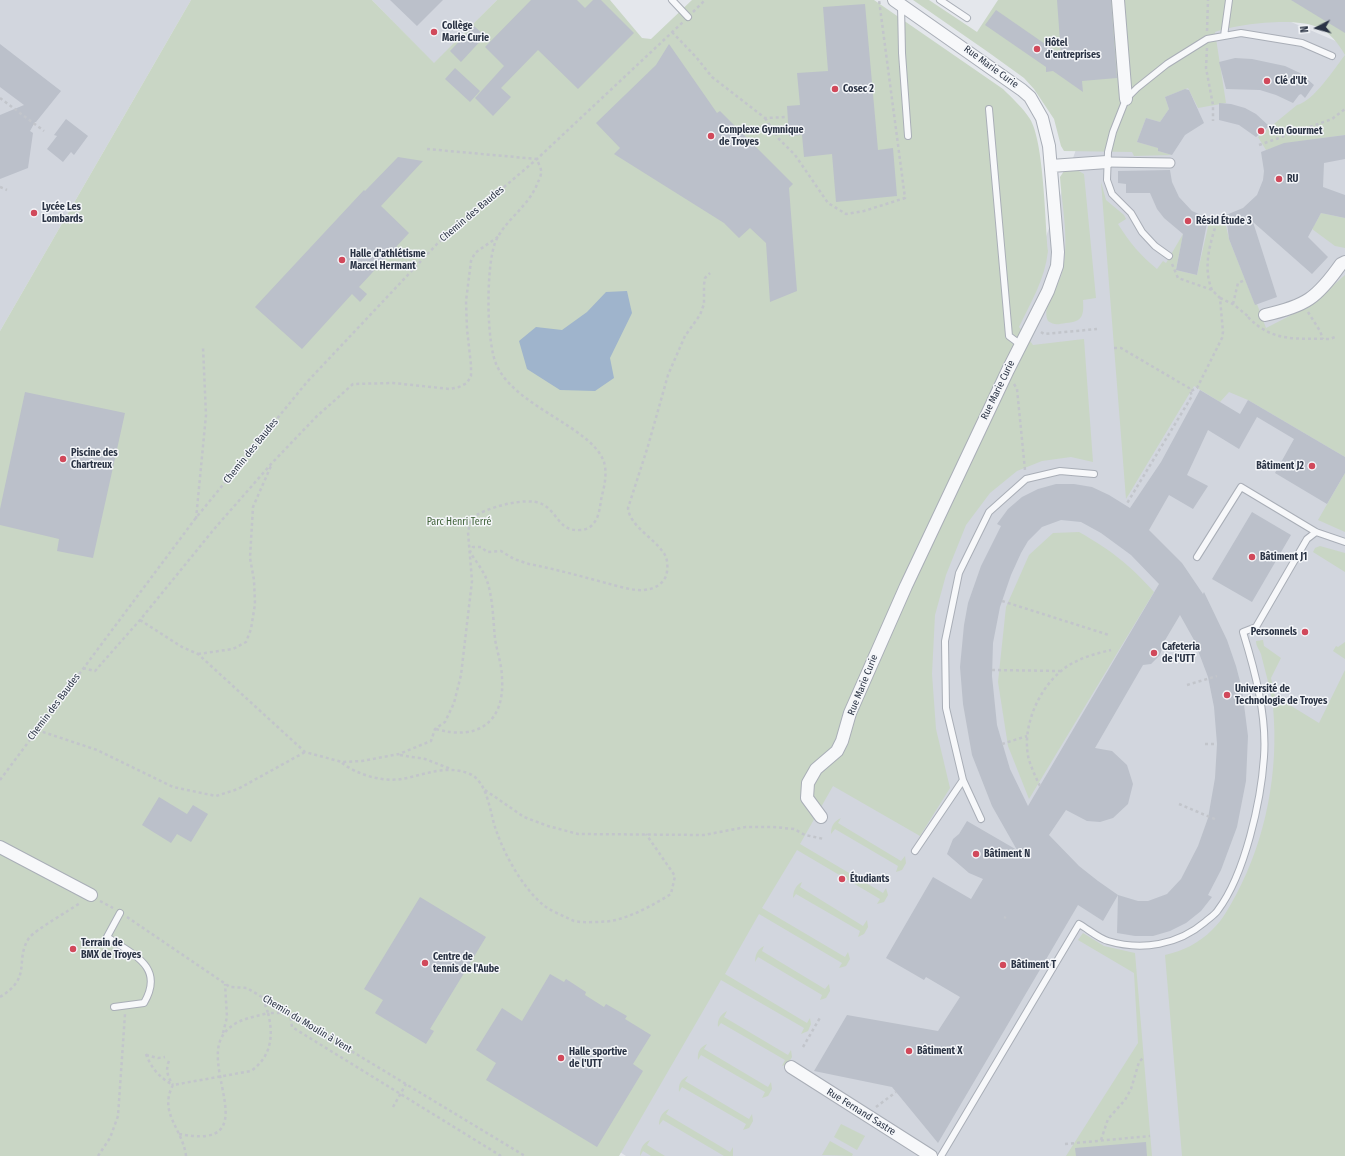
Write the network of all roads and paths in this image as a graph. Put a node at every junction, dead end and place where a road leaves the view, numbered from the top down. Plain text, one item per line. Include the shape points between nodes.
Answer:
1 (672, 0) edge
2 (705, 0) edge
3 (878, 0) edge
4 (940, 0) edge
5 (1118, 0) edge
6 (1208, 0) edge
7 (1229, 0) edge
8 (898, 2) edge
9 (688, 17) junction
10 (967, 18) dead end
11 (672, 32) junction
12 (1224, 36) junction
13 (1207, 38) junction
14 (1332, 56) dead end
15 (0, 98) edge
16 (1126, 99) junction
17 (989, 109) dead end
18 (1345, 109) edge
19 (787, 117) dead end
20 (765, 118) junction
21 (1213, 121) dead end
22 (44, 131) dead end
23 (908, 136) dead end
24 (1259, 145) dead end
25 (427, 149) dead end
26 (537, 159) junction
27 (1107, 162) junction
28 (1170, 163) dead end
29 (1051, 166) junction
30 (0, 187) edge
31 (7, 190) dead end
32 (1218, 218) dead end
33 (501, 234) junction
34 (1169, 256) joint
35 (1345, 262) edge
36 (710, 273) dead end
37 (1245, 280) dead end
38 (1212, 290) junction
39 (1220, 298) junction
40 (1303, 303) junction
41 (1233, 304) junction
42 (1265, 315) joint
43 (1248, 316) junction
44 (1031, 325) junction
45 (1098, 329) dead end
46 (1335, 338) dead end
47 (1323, 339) junction
48 (1020, 345) junction
49 (203, 347) dead end
50 (1114, 348) dead end
51 (1013, 380) dead end
52 (1191, 391) junction
53 (272, 463) junction
54 (1094, 474) dead end
55 (1026, 479) junction
56 (1126, 505) dead end
57 (196, 519) junction
58 (1316, 532) junction
59 (1345, 542) edge
60 (470, 552) junction
61 (1197, 557) dead end
62 (1002, 601) dead end
63 (140, 620) junction
64 (1109, 635) dead end
65 (1111, 650) dead end
66 (198, 654) junction
67 (83, 668) junction
68 (992, 670) dead end
69 (1061, 671) junction
70 (1217, 676) dead end
71 (1187, 685) dead end
72 (435, 729) junction
73 (37, 730) junction
74 (1027, 736) junction
75 (1002, 744) dead end
76 (1206, 744) dead end
77 (1217, 744) dead end
78 (305, 752) junction
79 (399, 754) junction
80 (342, 762) junction
81 (451, 769) junction
82 (0, 780) edge
83 (963, 780) junction
84 (1040, 786) dead end
85 (485, 790) junction
86 (1179, 804) dead end
87 (821, 817) dead end
88 (981, 819) dead end
89 (1217, 820) dead end
90 (646, 834) junction
91 (824, 839) dead end
92 (0, 847) edge
93 (915, 851) dead end
94 (91, 896) junction
95 (120, 913) junction
96 (225, 984) junction
97 (0, 997) edge
98 (264, 998) junction
99 (126, 1005) junction
100 (114, 1007) dead end
101 (268, 1013) junction
102 (290, 1013) junction
103 (821, 1016) dead end
104 (222, 1036) junction
105 (803, 1047) dead end
106 (165, 1057) dead end
107 (1144, 1057) dead end
108 (169, 1061) dead end
109 (791, 1067) dead end
110 (222, 1076) junction
111 (406, 1084) junction
112 (173, 1085) junction
113 (896, 1092) dead end
114 (400, 1094) junction
115 (393, 1107) dead end
116 (866, 1115) junction
117 (178, 1133) junction
118 (1150, 1136) dead end
119 (1101, 1140) junction
120 (1065, 1144) dead end
121 (519, 1155) edge
122 (98, 1156) edge
123 (186, 1156) edge
124 (501, 1156) edge
125 (525, 1156) edge
126 (931, 1156) edge
127 (941, 1156) edge

1 - 9 lane
2 - 9 path, Chemin des Baudes
3 - 20 path via 905,198 846,214 828,203 800,160 779,139
4 - 10 lane
5 - 16 street
6 - 13 path
7 - 12 lane
8 - 23 lane
8 - 29 street, Rue Marie Curie via 1030,98 1042,118
9 - 11 path, Chemin des Baudes
11 - 20 path via 712,77
11 - 26 path, Chemin des Baudes
12 - 13 lane
12 - 14 lane via 1241,33 1302,43
13 - 16 lane via 1167,64
13 - 21 path via 1206,68 1213,105
15 - 22 path
16 - 27 lane via 1113,132
17 - 48 lane via 1009,336
18 - 24 path via 1332,119
19 - 20 path
25 - 26 path
26 - 33 path via 541,174 534,193
26 - 57 path, Chemin des Baudes via 437,244 389,293 307,382
27 - 28 street
27 - 29 street
27 - 34 lane via 1107,180 1116,200 1131,213 1142,232 1155,246
29 - 44 street, Rue Marie Curie via 1057,266
30 - 31 path
32 - 38 path via 1208,254 1207,269
33 - 53 path via 475,253 471,261 466,301 471,376 467,382 450,389 393,384 353,384 316,416
33 - 60 path via 495,244 490,278 489,318 497,366 512,387 524,397 593,446 604,462 604,489 597,518 588,528 582,530 563,526 543,504 534,501 483,511 471,519 469,525
34 - 38 path via 1178,278
35 - 40 street via 1319,293
36 - 60 path via 704,285 704,304 700,315 685,336 668,375 628,508 633,522 653,539 665,556 667,570 662,583 651,589 636,590 529,564 501,551 487,552 481,547 473,547
37 - 41 path via 1238,283
38 - 39 path
39 - 41 path
39 - 52 path via 1222,338 1197,388
40 - 42 street via 1291,310
40 - 47 path
41 - 43 path
42 - 43 path via 1252,318
43 - 47 path via 1264,331 1275,335 1294,339
44 - 45 path via 1044,334
44 - 48 street, Rue Marie Curie
46 - 47 path
48 - 87 street, Rue Marie Curie via 881,640 850,713 842,741 837,751 816,769 808,783 807,798
49 - 57 path via 206,415
50 - 52 path via 1121,348
51 - 55 path via 1017,390
52 - 56 path via 1192,396
53 - 63 path
53 - 66 path via 253,507 250,558 255,604 246,642 233,649
54 - 55 lane via 1060,471
55 - 83 lane via 989,512 957,580 945,641 946,708
57 - 67 path, Chemin des Baudes
58 - 59 lane
58 - 61 lane via 1241,487
58 - 127 lane via 1307,539 1256,627 1243,632 1262,710 1264,756 1257,808 1239,871 1218,911 1194,931 1164,944 1135,946 1107,940 1079,924
60 - 72 path via 472,581 461,675 454,703 445,722
60 - 72 path via 486,578 492,606 502,678 500,703 493,720 468,733 452,734
62 - 64 path
63 - 66 path via 182,647
63 - 67 path via 95,671
65 - 69 path via 1078,660
66 - 78 path
67 - 73 path, Chemin des Baudes
68 - 69 path
69 - 74 path via 1047,686 1034,709
70 - 71 path
72 - 79 path via 431,741
73 - 78 path via 97,750 173,787 216,796 238,789
73 - 82 path, Chemin des Baudes
74 - 75 path
74 - 84 path via 1029,760
76 - 77 path
78 - 80 path
79 - 80 path
79 - 81 path via 425,759
80 - 81 path via 351,770 383,780 402,779
81 - 85 path via 471,774
83 - 88 lane
83 - 93 lane
85 - 90 path via 524,817 548,826 578,834
85 - 90 path via 496,831 513,869 542,905 575,921 611,921 648,907 671,894 675,876
86 - 89 path
90 - 91 path via 704,834 746,827 773,827 794,829 805,835
92 - 94 street
94 - 95 path, Chemin du Moulin à Vent
94 - 97 path via 29,938 19,981
95 - 96 path, Chemin du Moulin à Vent
95 - 99 lane via 107,937 144,962 152,977 151,992 144,1003
96 - 98 path, Chemin du Moulin à Vent via 230,987 247,988
96 - 104 path via 227,1017
98 - 101 path
98 - 102 path, Chemin du Moulin à Vent
99 - 100 lane
99 - 122 path via 118,1116 110,1138
101 - 102 path
101 - 104 path via 238,1022
101 - 110 path via 271,1040 267,1055 260,1065 251,1071
102 - 111 path, Chemin du Moulin à Vent
102 - 114 path via 292,1027
103 - 105 path
104 - 110 path via 219,1045
106 - 112 path via 158,1058 146,1054 156,1072
107 - 119 path via 1125,1100 1108,1119
108 - 112 path via 166,1067
109 - 116 street, Rue Fernand Sastre
110 - 112 path
110 - 117 path via 225,1111 224,1123 220,1130 210,1135
111 - 114 path
111 - 121 path, Chemin du Moulin à Vent
112 - 117 path via 167,1104
113 - 116 path
114 - 115 path
114 - 124 path
116 - 126 street, Rue Fernand Sastre
117 - 123 path
118 - 119 path
119 - 120 path
121 - 125 path, Chemin du Moulin à Vent

